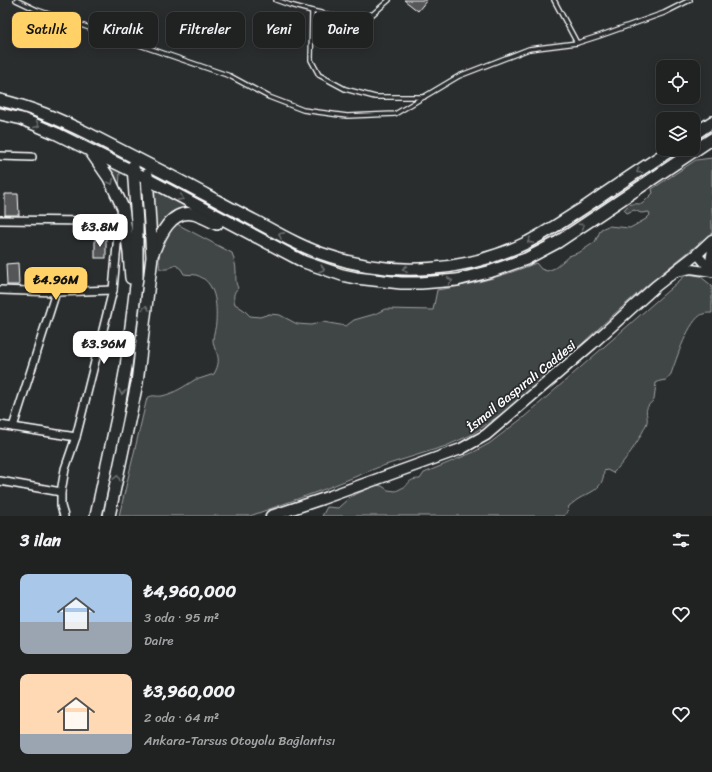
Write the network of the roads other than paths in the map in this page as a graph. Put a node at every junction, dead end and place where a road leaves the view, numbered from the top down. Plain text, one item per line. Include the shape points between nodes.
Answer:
1 (16, 0) edge
2 (276, 0) edge
3 (390, 0) edge
4 (554, 0) edge
5 (690, 0) edge
6 (312, 11) junction
7 (577, 42) junction
8 (424, 97) junction
9 (0, 100) edge
10 (0, 114) edge
11 (712, 122) edge
12 (700, 130) edge
13 (712, 139) edge
14 (89, 150) junction
15 (132, 155) junction
16 (0, 156) edge
17 (661, 156) edge
18 (32, 157) dead end
19 (147, 164) junction
20 (134, 172) junction
21 (147, 180) junction
22 (117, 217) dead end
23 (0, 220) edge
24 (90, 221) dead end
25 (712, 240) edge
26 (712, 250) edge
27 (697, 254) junction
28 (290, 255) junction
29 (152, 257) junction
30 (712, 268) edge
31 (673, 272) junction
32 (712, 272) edge
33 (0, 290) edge
34 (113, 290) junction
35 (56, 292) junction
36 (133, 310) junction
37 (0, 425) edge
38 (13, 427) junction
39 (76, 438) junction
40 (0, 480) edge
41 (61, 492) junction
42 (64, 516) edge
43 (96, 516) edge
44 (109, 516) edge
45 (270, 516) edge

1 - 8 lane via 37,10 230,76 303,110 346,116 395,114
2 - 6 lane
3 - 6 lane via 372,14 348,19
4 - 7 lane
5 - 7 lane via 664,13
6 - 8 lane via 311,60 320,75 344,89 375,97
7 - 8 lane via 529,49 459,76
9 - 15 main road via 47,114
10 -> 14 main road via 22,119
11 - 12 main road
28 -> 13 main road via 342,275 387,282 444,282 473,277 526,259 558,242
14 - 20 main road
14 -> 36 main road via 106,174 123,208
15 - 19 main road
15 - 20 main road
16 - 18 street
17 -> 19 main road via 528,242 506,252 469,263 421,269 372,266 312,250
19 - 21 main road
20 - 21 main road
20 - 36 main road via 138,249
21 -> 28 main road
21 - 29 main road
22 - 34 street
23 - 24 street
25 - 27 main road, İsmail Gaspıralı Caddesi
26 - 30 street
27 - 31 main road, İsmail Gaspıralı Caddesi
27 - 32 street
28 - 29 main road via 193,214 176,217 170,221 160,235
44 -> 29 main road via 137,383
31 - 32 street via 691,269
31 - 45 main road, İsmail Gaspıralı Caddesi via 486,435 454,451
33 - 35 street
34 - 35 street
34 - 39 street
35 - 38 street
36 -> 43 main road via 120,404
37 - 38 street
38 - 39 street
39 - 41 street via 65,469
40 - 41 street
41 - 42 street

